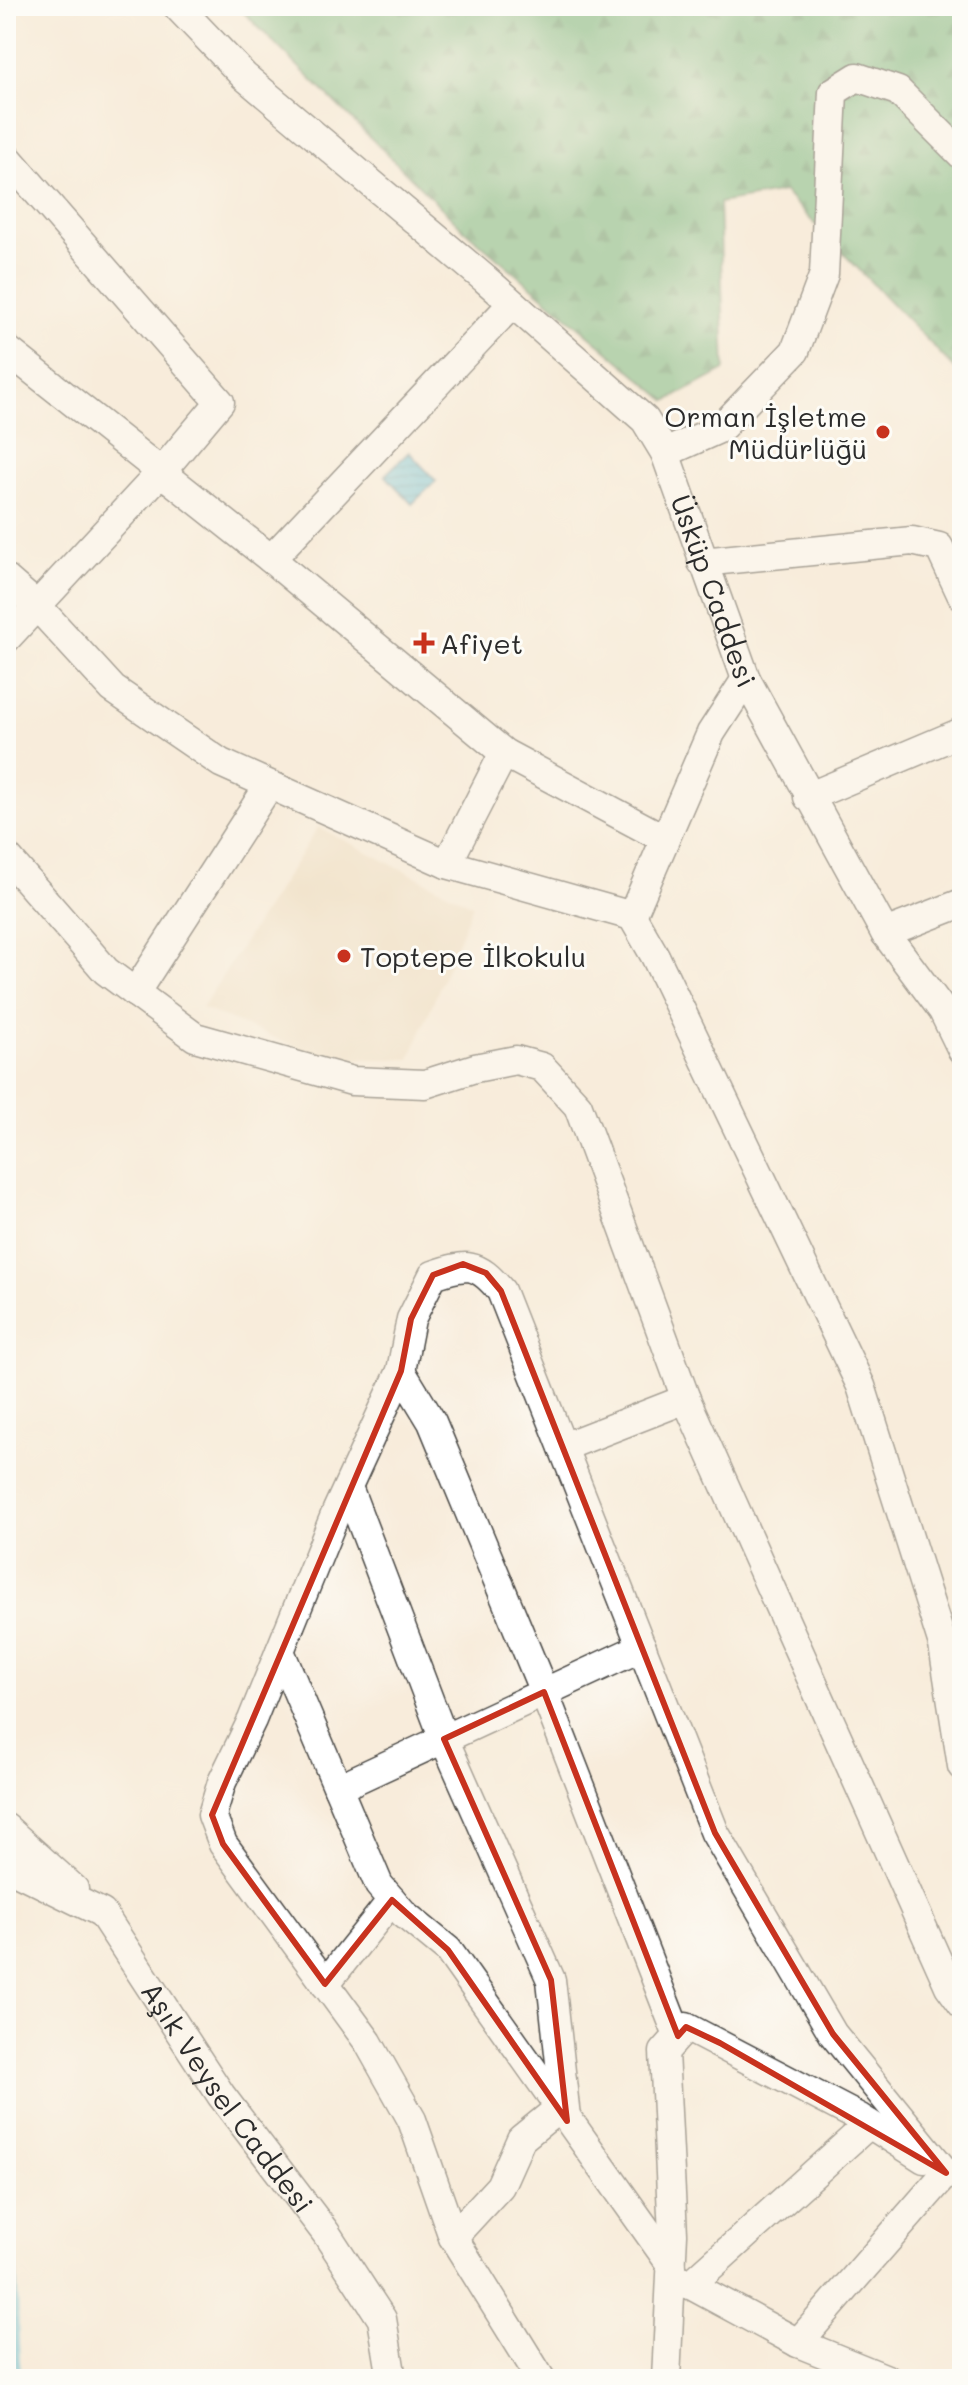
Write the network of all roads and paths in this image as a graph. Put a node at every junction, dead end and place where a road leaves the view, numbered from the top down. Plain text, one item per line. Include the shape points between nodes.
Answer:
1 (177, 6) edge
2 (962, 155) edge
3 (9, 166) edge
4 (511, 305) junction
5 (6, 349) edge
6 (665, 453) junction
7 (162, 471) junction
8 (271, 559) junction
9 (702, 562) junction
10 (6, 579) edge
11 (962, 596) edge
12 (37, 606) junction
13 (6, 639) edge
14 (746, 679) junction
15 (962, 732) edge
16 (504, 753) junction
17 (268, 787) junction
18 (808, 797) junction
19 (663, 838) junction
20 (6, 856) edge
21 (447, 864) junction
22 (962, 903) edge
23 (632, 916) junction
24 (885, 933) junction
25 (135, 993) junction
26 (952, 1009) edge
27 (962, 1050) edge
28 (401, 1371) junction
29 (686, 1399) junction
30 (563, 1447) junction
31 (348, 1487) junction
32 (642, 1647) junction
33 (280, 1651) junction
34 (544, 1692) junction
35 (444, 1739) junction
36 (962, 1766) edge
37 (338, 1788) junction
38 (6, 1828) edge
39 (6, 1866) edge
40 (392, 1900) junction
41 (102, 1913) junction
42 (325, 1984) junction
43 (962, 2004) edge
44 (678, 2036) junction
45 (563, 2115) junction
46 (869, 2124) junction
47 (957, 2180) edge
48 (453, 2237) junction
49 (678, 2275) junction
50 (798, 2343) junction
51 (392, 2379) edge
52 (541, 2379) edge
53 (666, 2379) edge
54 (887, 2379) edge

1 - 4 street, Üsküp Caddesi via 244,76
2 - 6 street via 898,91 857,77 833,92 824,274 795,351 721,428
3 - 7 street via 220,402
4 - 6 street, Üsküp Caddesi via 645,420
4 - 8 street
5 - 7 street
6 - 9 street, Üsküp Caddesi
7 - 8 street
7 - 12 street
8 - 16 street
9 - 11 street via 912,541 939,547
9 - 14 street, Üsküp Caddesi
10 - 12 street
12 - 13 street
12 - 17 street via 113,689 221,763
14 - 18 street, Üsküp Caddesi
14 - 19 street via 711,733
15 - 18 street
16 - 19 street
16 - 21 street
17 - 21 street
17 - 25 street
18 - 24 street, Üsküp Caddesi
19 - 23 street
20 - 25 street via 106,971
21 - 23 street
22 - 24 street
23 - 36 street via 861,1386 943,1645
24 - 26 street, Üsküp Caddesi
25 - 29 street via 195,1037 352,1081 425,1084 516,1060 542,1067 578,1106
26 - 27 street, Üsküp Caddesi
28 - 30 street via 411,1319 433,1275 463,1264 486,1273 501,1291
28 - 31 street
28 - 34 street via 432,1422
29 - 30 street
29 - 43 street via 949,1986
30 - 32 street
31 - 33 street
31 - 35 street
32 - 34 street
32 - 47 street via 715,1833 833,2034
33 - 37 street
33 - 42 street via 212,1815 223,1844
34 - 35 street
34 - 44 street
35 - 37 street
35 - 45 street via 551,1980
37 - 40 street via 379,1885
38 - 41 street, Aşık Veysel Caddesi
39 - 41 street
40 - 42 street
40 - 45 street via 448,1950
41 - 51 street, Aşık Veysel Caddesi via 221,2095 326,2233 382,2319
42 - 48 street via 368,2042 412,2120
44 - 46 street via 686,2027
44 - 49 street via 664,2052
45 - 48 street via 521,2139 500,2186
45 - 49 street
46 - 47 street
46 - 49 street
47 - 50 street
48 - 52 street
49 - 50 street
49 - 53 street
50 - 54 street

